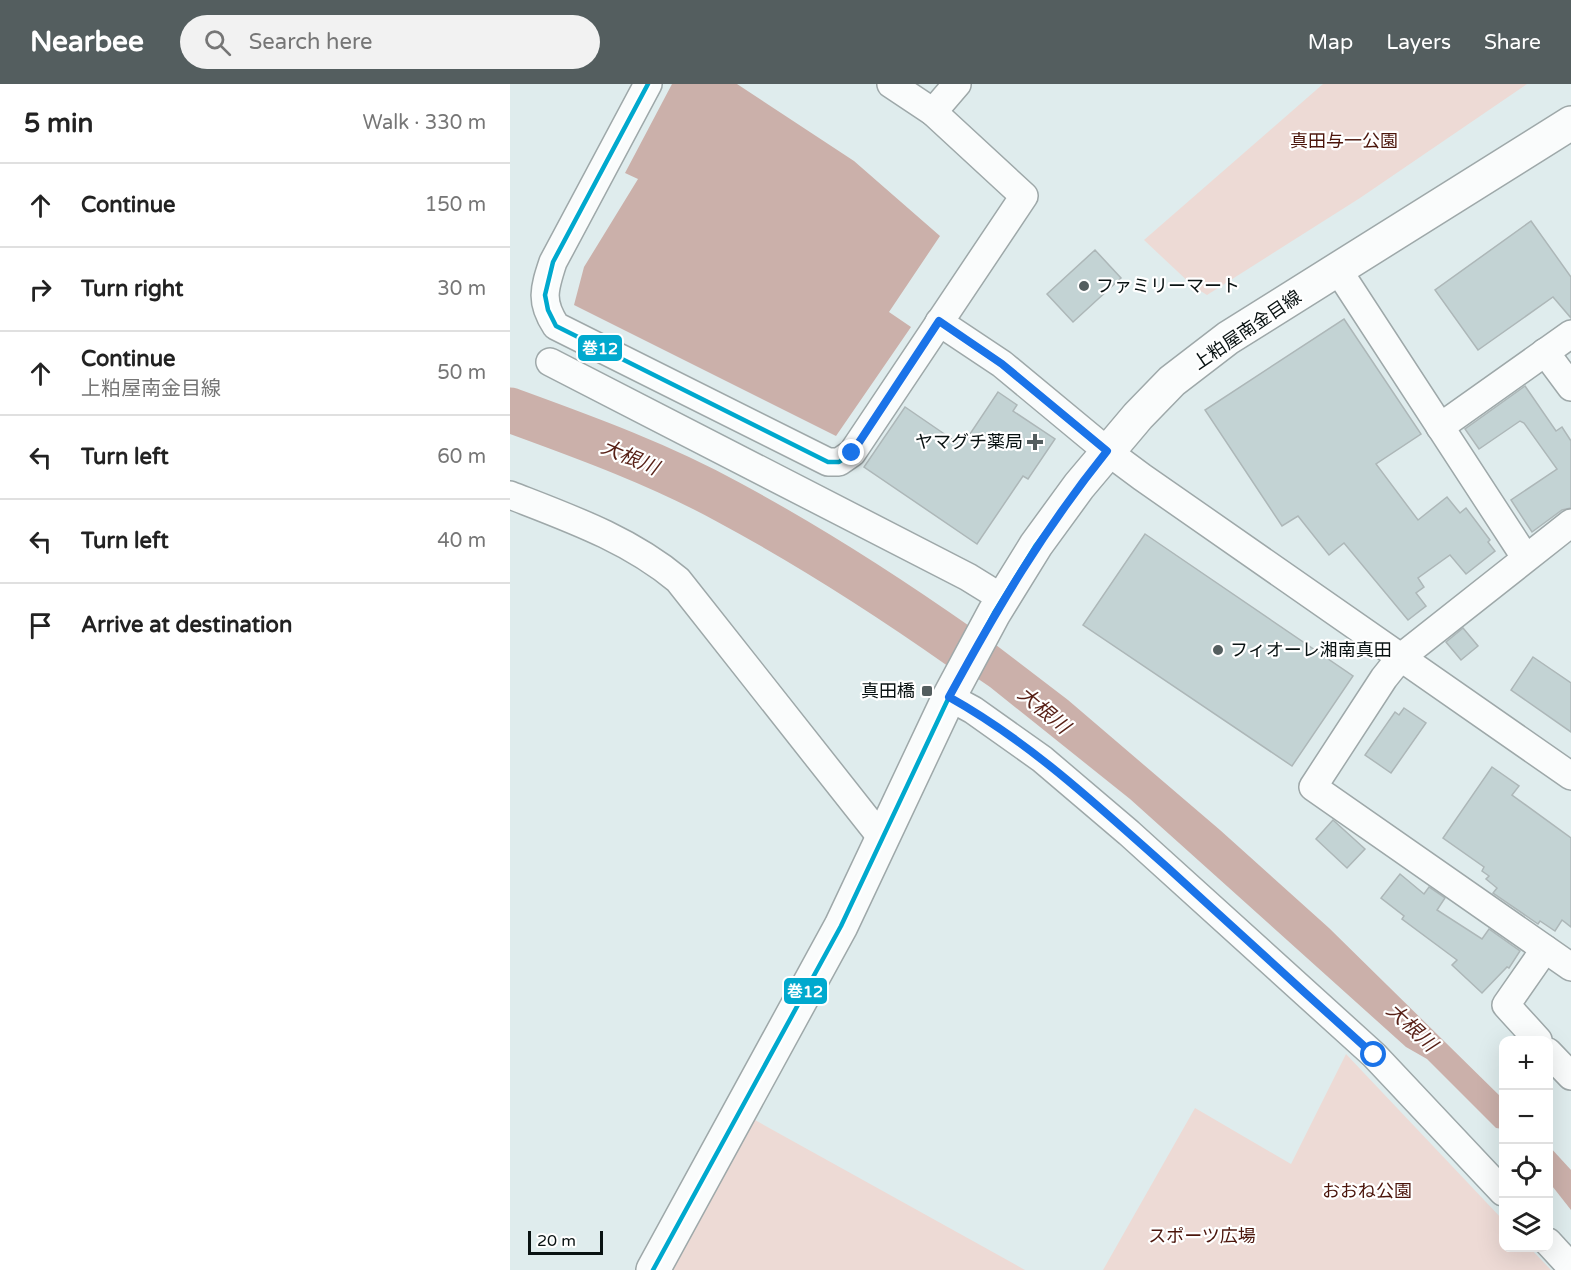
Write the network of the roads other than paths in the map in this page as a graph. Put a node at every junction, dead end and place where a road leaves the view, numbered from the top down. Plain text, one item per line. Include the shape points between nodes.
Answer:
1 (648, 84) edge
2 (891, 84) edge
3 (957, 84) edge
4 (933, 112) junction
5 (1571, 123) edge
6 (1338, 270) junction
7 (939, 321) junction
8 (1571, 334) edge
9 (1545, 352) junction
10 (550, 362) dead end
11 (1571, 387) edge
12 (1440, 427) junction
13 (1107, 451) junction
14 (510, 495) edge
15 (1571, 524) edge
16 (1525, 557) junction
17 (998, 606) junction
18 (1400, 658) junction
19 (953, 690) junction
20 (1571, 776) edge
21 (881, 837) junction
22 (1545, 949) junction
23 (1571, 967) edge
24 (1534, 1036) edge
25 (1553, 1057) edge
26 (1571, 1076) edge
27 (1499, 1188) edge
28 (1553, 1247) edge
29 (1571, 1267) edge
30 (653, 1270) edge

1 - 7 street via 553,262 545,286 546,310 556,326 828,462 839,462 852,453
2 - 4 street
3 - 4 street
4 - 7 street via 1024,196
5 - 6 main road, 上粕屋南金目線
6 - 12 street
6 - 13 main road, 上粕屋南金目線 via 1228,338 1172,381
7 - 13 street via 1002,364
8 - 9 street
9 - 11 street
9 - 12 street
10 - 17 street via 968,577
12 - 16 street
13 - 17 main road, 上粕屋南金目線 via 1036,545
13 - 18 street
14 - 21 street via 584,524 642,553 678,580
15 - 16 street
16 - 18 street
17 - 19 main road, 上粕屋南金目線
18 - 20 street
18 - 22 street via 1313,787
19 - 21 main road, 上粕屋南金目線
19 - 27 street via 1129,833 1374,1055
21 - 30 main road, 上粕屋南金目線 via 841,926
22 - 23 street
22 - 24 street via 1506,1005
25 - 26 street
28 - 29 street

